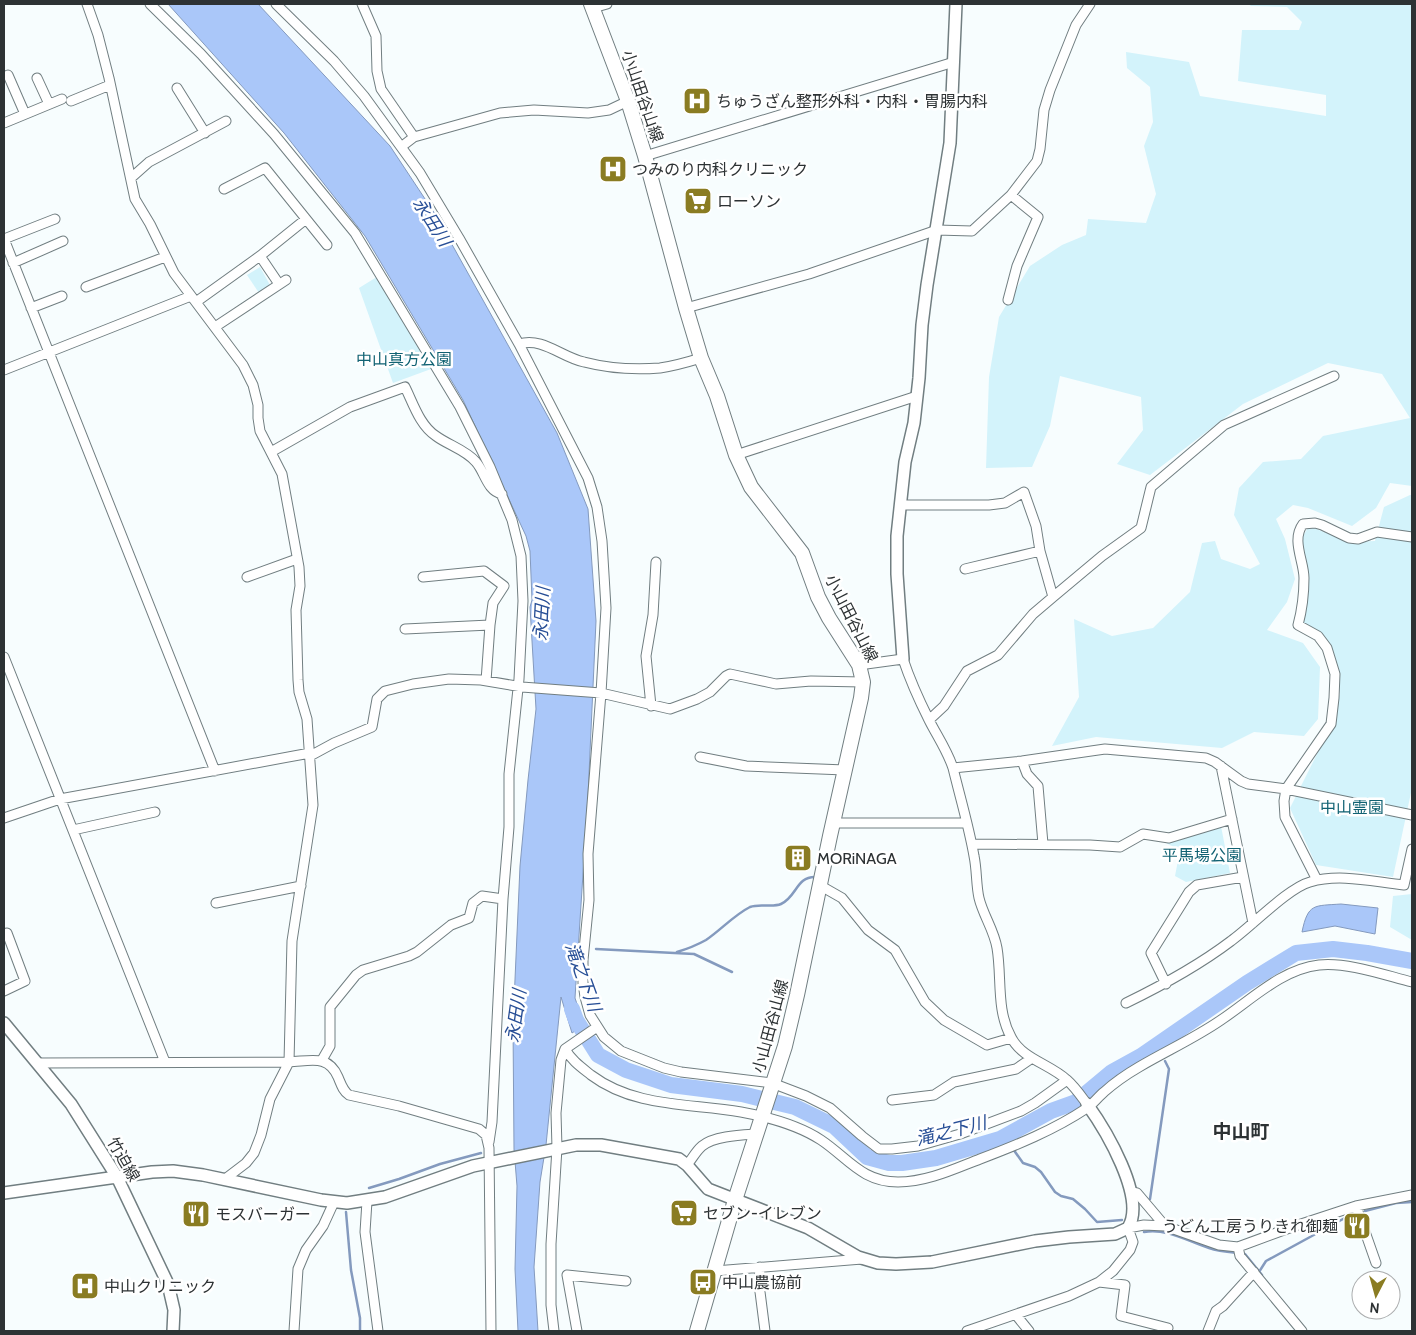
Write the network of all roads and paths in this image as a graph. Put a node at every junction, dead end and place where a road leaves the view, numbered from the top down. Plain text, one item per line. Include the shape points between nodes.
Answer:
1 (87, 4) edge
2 (150, 4) edge
3 (276, 4) edge
4 (362, 4) edge
5 (607, 4) edge
6 (956, 4) edge
7 (1090, 4) edge
8 (592, 6) edge
9 (954, 62) junction
10 (8, 75) dead end
11 (37, 78) dead end
12 (110, 85) junction
13 (176, 88) dead end
14 (628, 101) junction
15 (49, 104) junction
16 (4, 112) edge
17 (25, 114) junction
18 (226, 121) dead end
19 (6, 123) edge
20 (204, 133) junction
21 (414, 137) junction
22 (401, 147) junction
23 (645, 156) junction
24 (130, 178) junction
25 (224, 189) dead end
26 (1011, 195) junction
27 (55, 219) dead end
28 (306, 219) junction
29 (937, 230) junction
30 (63, 241) dead end
31 (327, 245) dead end
32 (260, 256) junction
33 (165, 257) junction
34 (13, 263) junction
35 (86, 287) dead end
36 (62, 296) dead end
37 (193, 299) junction
38 (1008, 300) dead end
39 (31, 308) junction
40 (686, 308) junction
41 (215, 327) junction
42 (519, 344) junction
43 (48, 353) junction
44 (701, 358) junction
45 (4, 370) edge
46 (1334, 376) dead end
47 (917, 396) junction
48 (271, 452) junction
49 (736, 455) junction
50 (502, 494) junction
51 (900, 505) junction
52 (1412, 537) edge
53 (1040, 551) junction
54 (297, 559) junction
55 (656, 562) dead end
56 (965, 569) dead end
57 (247, 577) dead end
58 (423, 577) dead end
59 (1053, 597) junction
60 (490, 625) junction
61 (405, 629) dead end
62 (4, 657) edge
63 (903, 659) junction
64 (859, 665) junction
65 (486, 681) junction
66 (863, 682) junction
67 (520, 687) junction
68 (602, 693) junction
69 (651, 706) junction
70 (929, 720) junction
71 (310, 755) junction
72 (700, 757) dead end
73 (1022, 761) junction
74 (1221, 766) junction
75 (953, 768) junction
76 (845, 770) junction
77 (215, 771) junction
78 (1286, 789) junction
79 (60, 799) junction
80 (156, 812) dead end
81 (1412, 814) edge
82 (4, 818) edge
83 (1232, 819) junction
84 (834, 823) junction
85 (966, 823) junction
86 (73, 830) junction
87 (972, 844) junction
88 (1043, 844) junction
89 (1412, 849) edge
90 (1243, 876) junction
91 (1317, 880) junction
92 (300, 886) junction
93 (821, 886) junction
94 (503, 898) junction
95 (216, 903) dead end
96 (1253, 923) junction
97 (7, 933) dead end
98 (1412, 982) edge
99 (1166, 984) junction
100 (4, 991) edge
101 (1126, 1004) dead end
102 (4, 1023) edge
103 (598, 1027) junction
104 (8, 1034) edge
105 (1011, 1038) junction
106 (565, 1049) junction
107 (1032, 1058) junction
108 (322, 1060) junction
109 (165, 1062) junction
110 (289, 1062) junction
111 (38, 1063) junction
112 (1069, 1082) junction
113 (771, 1085) junction
114 (892, 1100) dead end
115 (1088, 1105) junction
116 (762, 1115) junction
117 (756, 1134) junction
118 (489, 1142) junction
119 (557, 1148) junction
120 (491, 1162) junction
121 (687, 1165) junction
122 (117, 1177) junction
123 (225, 1179) junction
124 (1132, 1192) junction
125 (4, 1193) edge
126 (1412, 1195) edge
127 (735, 1200) junction
128 (367, 1201) junction
129 (334, 1202) junction
130 (1356, 1206) junction
131 (1165, 1226) junction
132 (1128, 1228) junction
133 (1239, 1251) junction
134 (863, 1259) junction
135 (1376, 1263) dead end
136 (760, 1267) junction
137 (715, 1271) junction
138 (1254, 1272) junction
139 (626, 1281) dead end
140 (1099, 1282) junction
141 (1016, 1315) junction
142 (1168, 1328) dead end
143 (172, 1331) edge
144 (294, 1331) edge
145 (378, 1331) edge
146 (491, 1331) edge
147 (554, 1331) edge
148 (578, 1331) edge
149 (697, 1331) edge
150 (765, 1331) edge
151 (967, 1331) edge
152 (1029, 1331) edge
153 (1208, 1331) edge
154 (1302, 1331) edge

1 - 12 street
2 - 50 street via 274,134 355,233 460,407
3 - 22 street via 364,96
4 - 21 street via 376,36 381,89
5 - 8 street
6 - 9 street
7 - 26 street via 1076,25 1050,90 1037,161
8 - 14 main road, 小山田谷山線
9 - 23 street
9 - 29 street via 950,143
10 - 17 street
11 - 15 street
12 - 15 street
12 - 24 street
13 - 20 street
14 - 21 street via 609,110 588,113 515,110
14 - 23 main road, 小山田谷山線
15 - 17 street
16 - 19 street
17 - 19 street
18 - 20 street
20 - 24 street via 149,162
21 - 22 street
22 - 42 street via 459,238
23 - 40 main road, 小山田谷山線
24 - 33 street via 135,199
25 - 28 street via 265,168
26 - 29 street via 972,231
26 - 38 street via 1038,217 1017,266
27 - 34 street via 4,239
28 - 31 street
28 - 32 street
29 - 40 street via 809,274
29 - 47 street via 922,325
30 - 34 street
32 - 37 street
32 - 41 street via 283,282
33 - 35 street
33 - 37 street
34 - 39 street
36 - 39 street
37 - 41 street
37 - 43 street
39 - 43 street
40 - 44 main road, 小山田谷山線
41 - 48 street via 243,364 254,385 260,431
42 - 44 street via 537,343 582,362 631,368 660,368
42 - 68 street via 588,478 598,507 606,608
43 - 45 street
43 - 77 street
44 - 49 main road, 小山田谷山線
46 - 59 street via 1224,424 1151,487 1141,528
47 - 49 street
47 - 51 street
48 - 50 street via 350,407 405,387 423,422 434,435 475,461 490,487
48 - 54 street via 282,474
49 - 64 main road, 小山田谷山線 via 751,486 802,553 818,597
50 - 67 street via 519,545 523,571
51 - 53 street via 989,505 1005,503 1024,492 1036,526
51 - 63 street via 897,574
52 - 78 street via 1377,532 1350,538 1315,523 1303,524 1300,528 1298,542 1304,579 1298,625 1318,636 1327,648 1334,674 1334,698 1331,724
53 - 56 street
53 - 59 street
54 - 57 street
54 - 71 street via 300,586 296,610 298,680
55 - 69 street via 653,615 646,656
58 - 60 street via 484,571 504,586 493,603
59 - 70 street via 1033,614 998,655 967,671 944,706
60 - 61 street
60 - 65 street
62 - 79 street
63 - 64 street
63 - 70 street
64 - 66 main road, 小山田谷山線
65 - 67 street
65 - 71 street via 438,680 385,691 377,699 372,727
66 - 69 street via 776,684 730,674 698,699 670,709
66 - 76 main road, 小山田谷山線
67 - 68 street
67 - 94 street via 509,774 509,827
68 - 69 street
68 - 103 street via 588,854 589,900 583,960 584,997
70 - 75 street via 949,754
71 - 77 street
71 - 92 street via 313,805
72 - 76 street via 746,766
73 - 74 street via 1104,749 1206,758
73 - 75 street
73 - 88 street via 1027,774 1038,786
74 - 78 street via 1248,784
74 - 83 street
75 - 85 street
76 - 84 main road, 小山田谷山線
77 - 79 street
78 - 81 street
78 - 91 street via 1285,817
79 - 82 street
79 - 86 street
80 - 86 street
83 - 88 street via 1169,838 1143,834 1120,847
83 - 90 street
84 - 85 street
84 - 93 main road, 小山田谷山線
85 - 87 street
86 - 109 street
87 - 88 street
87 - 105 street via 979,896 994,934 1002,1009
89 - 91 street via 1404,885 1338,878
90 - 96 street
90 - 99 street via 1197,885 1188,892 1151,953
91 - 96 street via 1307,882 1288,894
92 - 95 street
92 - 110 street via 292,941
93 - 105 street via 842,898 868,930 895,950 925,1002 944,1020 987,1045
93 - 113 main road, 小山田谷山線 via 798,995
94 - 108 street via 482,896 473,902 469,918 451,925 417,952 356,975 330,1008 330,1046
94 - 118 street
96 - 99 street
97 - 100 street via 25,981
98 - 115 street via 1334,966 1300,969 1218,1022 1136,1068
99 - 101 street
102 - 104 street, 竹迫線
103 - 106 street
103 - 113 street via 604,1037 621,1051 664,1068
104 - 111 street, 竹迫線
105 - 107 street
106 - 116 street via 570,1058 602,1083 638,1098
106 - 119 street via 556,1113
107 - 112 street
107 - 114 street via 1016,1069 954,1082 934,1096
108 - 110 street
108 - 118 street via 332,1065 349,1095 479,1129
109 - 110 street
109 - 111 street
110 - 123 street via 270,1099 254,1153
111 - 122 street, 竹迫線 via 71,1104
112 - 113 street via 1021,1111 960,1134 918,1146 892,1149 879,1149 830,1108
112 - 115 street
113 - 116 main road, 小山田谷山線
115 - 116 street via 1050,1129 1005,1149 944,1173 898,1182 856,1169 821,1140
115 - 124 street via 1111,1142
116 - 117 main road, 小山田谷山線
117 - 121 street via 708,1142
117 - 127 main road, 小山田谷山線
118 - 120 street
119 - 120 street
119 - 121 street via 602,1145 665,1155
119 - 147 street via 551,1244
120 - 128 street
120 - 146 street
121 - 127 street via 708,1189
122 - 123 street via 173,1171
122 - 125 street
122 - 143 street, 竹迫線 via 168,1284 174,1310
123 - 129 street
124 - 131 street via 1137,1193
124 - 132 street via 1133,1215
126 - 130 street
127 - 134 street via 808,1228
127 - 137 main road, 小山田谷山線
128 - 129 street
128 - 145 street via 365,1232
129 - 144 street via 300,1264
130 - 133 street via 1295,1226
130 - 135 street
131 - 132 street
131 - 133 street
132 - 134 street via 1115,1234 1035,1241 932,1262 896,1264
132 - 140 street via 1132,1242 1130,1250
133 - 138 street
134 - 136 street
136 - 137 street
136 - 150 street
137 - 149 main road, 小山田谷山線
138 - 153 street via 1216,1311
138 - 154 street
139 - 148 street via 567,1275
140 - 141 street
140 - 142 street via 1125,1285 1121,1316
141 - 151 street
141 - 152 street

